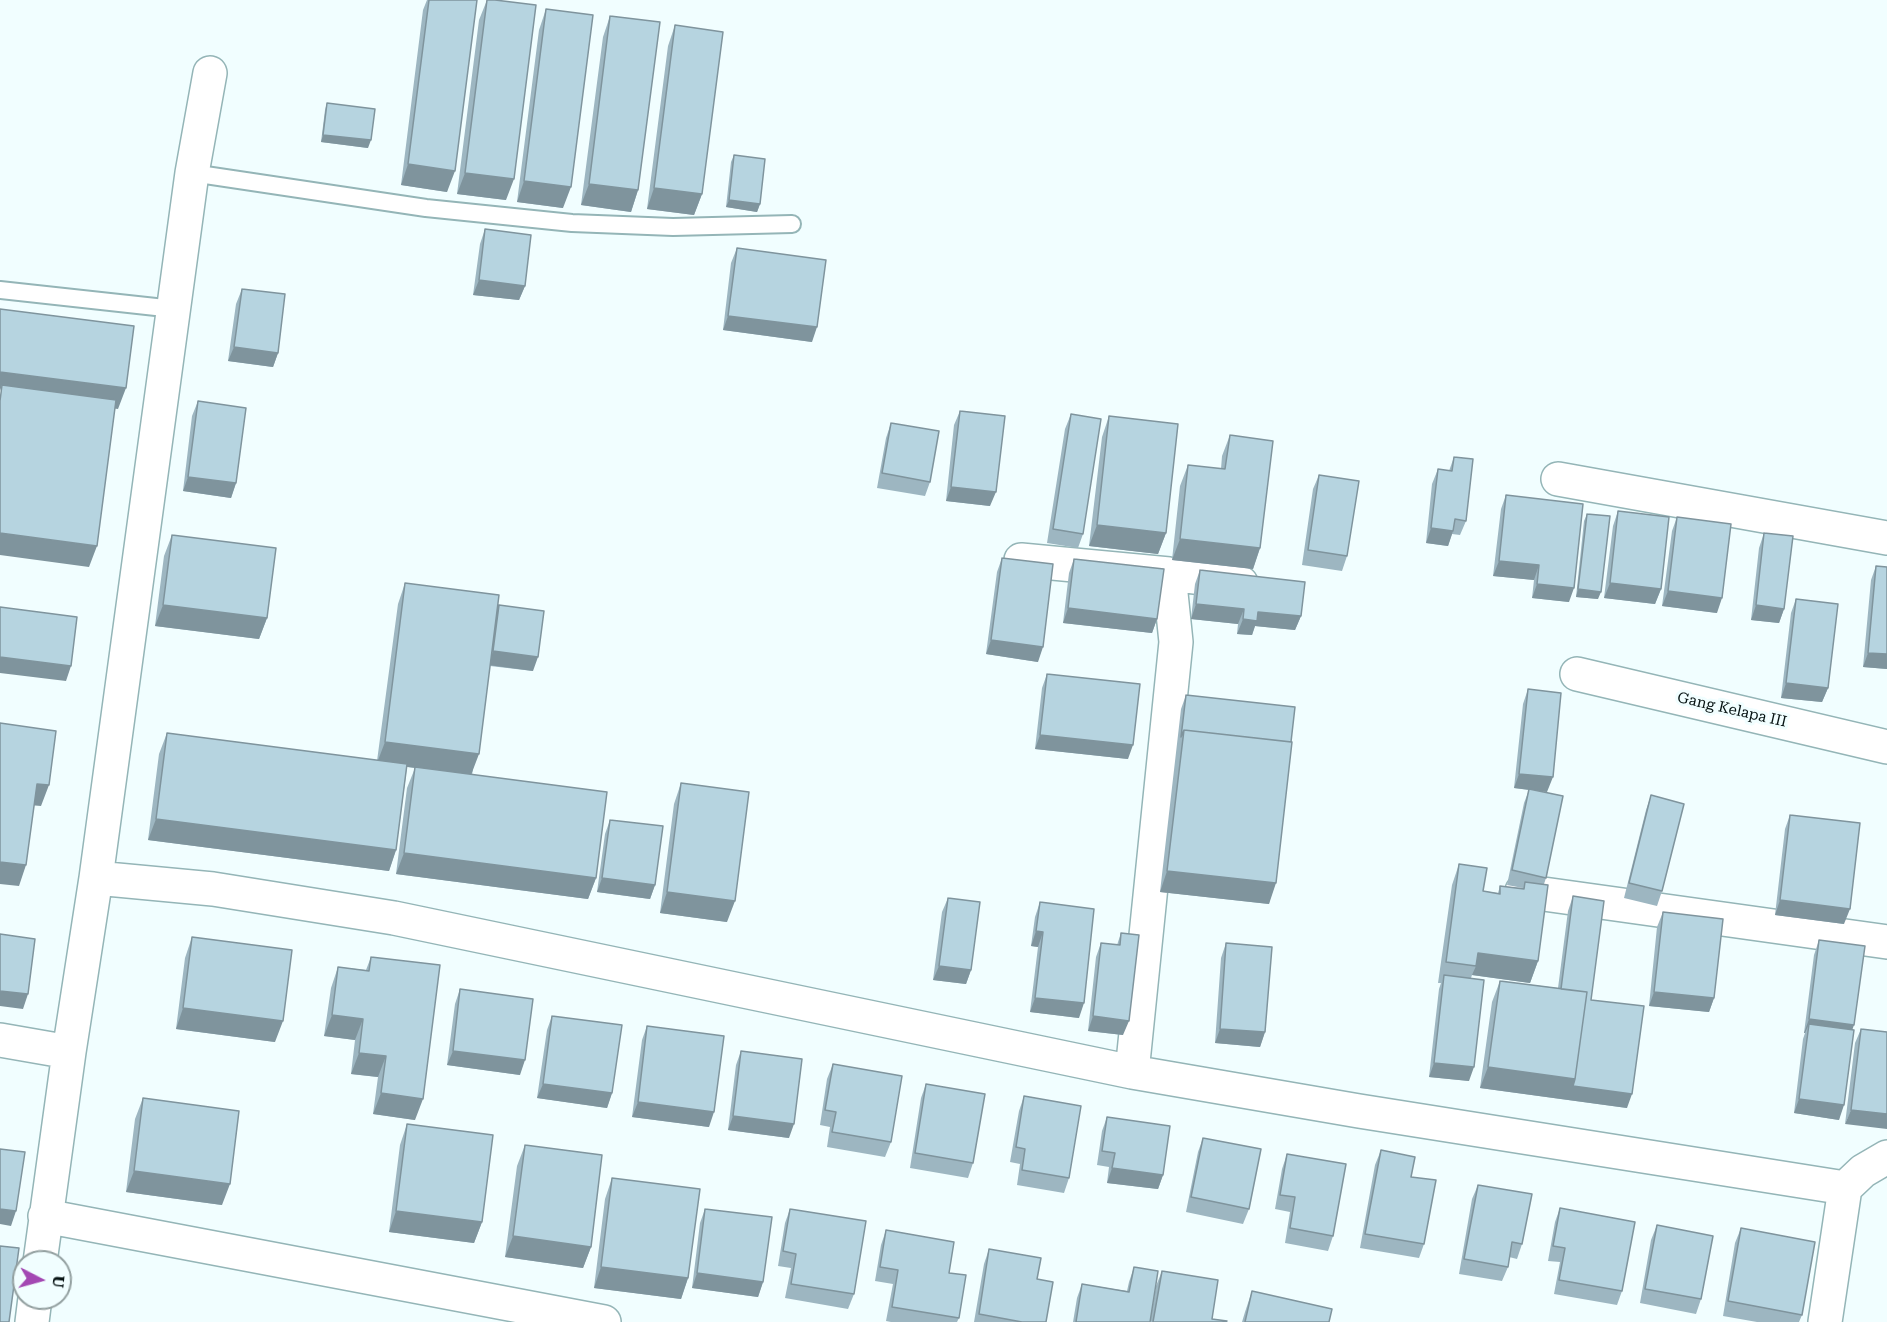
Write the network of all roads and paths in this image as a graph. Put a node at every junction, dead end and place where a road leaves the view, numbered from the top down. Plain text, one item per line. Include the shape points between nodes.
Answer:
1 (210, 73) dead end
2 (192, 173) junction
3 (792, 225) dead end
4 (0, 290) edge
5 (174, 309) junction
6 (1558, 479) dead end
7 (1887, 538) edge
8 (1021, 560) edge
9 (1169, 574) junction
10 (1269, 587) edge
11 (1577, 674) dead end
12 (1887, 747) edge
13 (96, 878) junction
14 (1522, 891) edge
15 (1887, 942) edge
16 (0, 1040) edge
17 (69, 1052) junction
18 (1132, 1072) junction
19 (1887, 1157) edge
20 (1845, 1188) junction
21 (45, 1216) junction
22 (41, 1250) edge
23 (604, 1322) edge
24 (1825, 1322) edge

1 - 2 street
2 - 3 lane via 426,208 572,223 673,227
2 - 5 street
4 - 5 lane
5 - 13 street
6 - 7 street
8 - 9 street
9 - 10 street
9 - 18 street via 1176,642
11 - 12 street, Gang Kelapa III
13 - 17 street
13 - 18 street via 213,889 394,918
14 - 15 street
16 - 17 street
17 - 21 street
18 - 20 street
19 - 20 street
20 - 24 street
21 - 22 street
21 - 23 street

